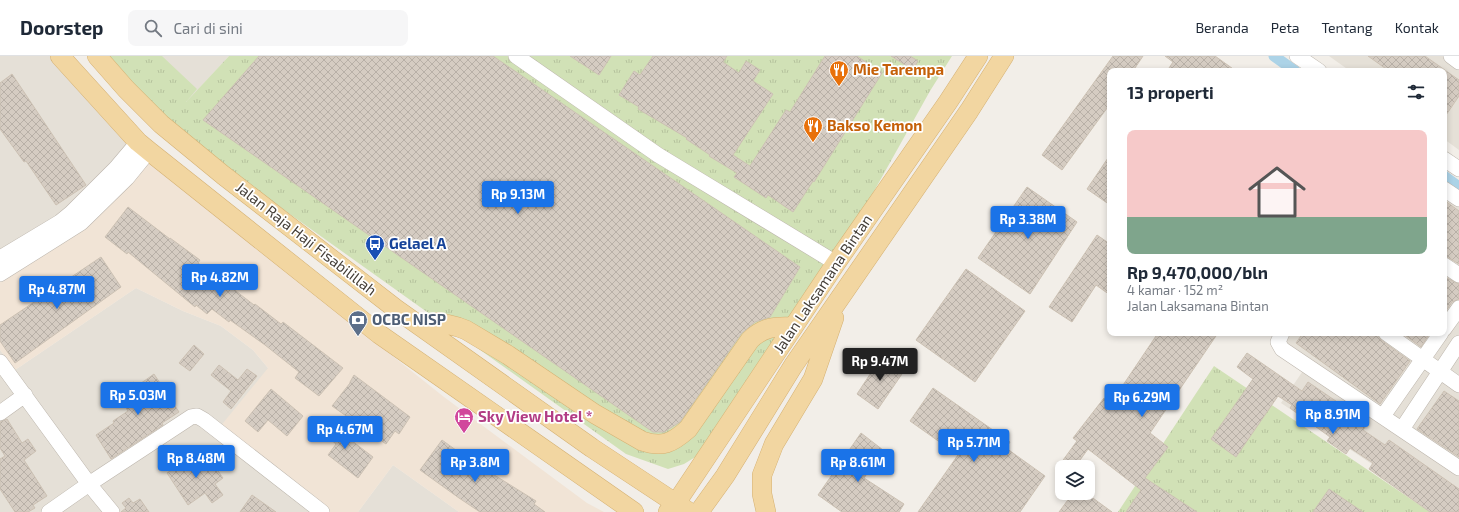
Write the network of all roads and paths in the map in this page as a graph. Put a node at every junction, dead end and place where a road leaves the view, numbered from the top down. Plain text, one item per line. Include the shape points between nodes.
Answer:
1 (60, 56) edge
2 (89, 56) edge
3 (98, 56) edge
4 (516, 56) edge
5 (978, 56) edge
6 (1004, 56) edge
7 (1296, 56) edge
8 (1314, 68) edge
9 (72, 70) junction
10 (143, 147) junction
11 (1447, 161) edge
12 (1459, 169) edge
13 (1447, 191) edge
14 (1459, 199) edge
15 (0, 258) edge
16 (836, 263) junction
17 (1447, 267) edge
18 (0, 274) edge
19 (1459, 275) edge
20 (841, 298) junction
21 (1459, 308) edge
22 (1447, 325) edge
23 (793, 327) junction
24 (424, 328) junction
25 (1281, 336) edge
26 (1390, 336) edge
27 (1439, 336) edge
28 (1459, 343) edge
29 (1423, 359) junction
30 (0, 362) edge
31 (1440, 371) junction
32 (1459, 385) edge
33 (25, 395) junction
34 (0, 413) edge
35 (1383, 416) junction
36 (1402, 429) junction
37 (1459, 468) edge
38 (89, 484) junction
39 (678, 509) edge
40 (49, 512) edge
41 (112, 512) edge
42 (322, 512) edge
43 (634, 512) edge
44 (699, 512) edge
45 (766, 512) edge

1 - 9 main road, Jalan Raja Haji Fisabilillah
2 - 9 main road
3 - 24 main road, Jalan Raja Haji Fisabilillah via 126,89 167,129 396,309
4 - 16 street via 658,155
5 - 16 main road, Jalan Laksamana Bintan
6 - 20 main road, Jalan Laksamana Bintan
7 - 8 street
9 - 10 main road, Jalan Raja Haji Fisabilillah
10 - 15 street via 116,168 71,214
10 - 18 street via 127,178 81,223
10 - 43 main road, Jalan Raja Haji Fisabilillah via 379,334
11 - 12 street
13 - 14 street
16 - 23 main road, Jalan Laksamana Bintan
17 - 19 street
20 - 44 main road, Jalan Laksamana Bintan via 793,366 725,476
20 - 45 main road via 813,379 774,444 762,475 762,494
21 - 22 street
23 - 24 main road via 776,326 750,340 688,429 668,444 650,444 642,441 458,327 438,322
23 - 39 main road, Jalan Laksamana Bintan
24 - 39 main road, Jalan Raja Haji Fisabilillah
25 - 35 street via 1278,342 1282,349
26 - 29 street
27 - 29 street
28 - 31 street
29 - 31 street
29 - 35 street
30 - 33 street
31 - 32 street
31 - 36 street
33 - 34 street
33 - 38 street
35 - 36 street
36 - 37 street
38 - 40 street
38 - 41 street
38 - 42 street via 191,417 197,416

